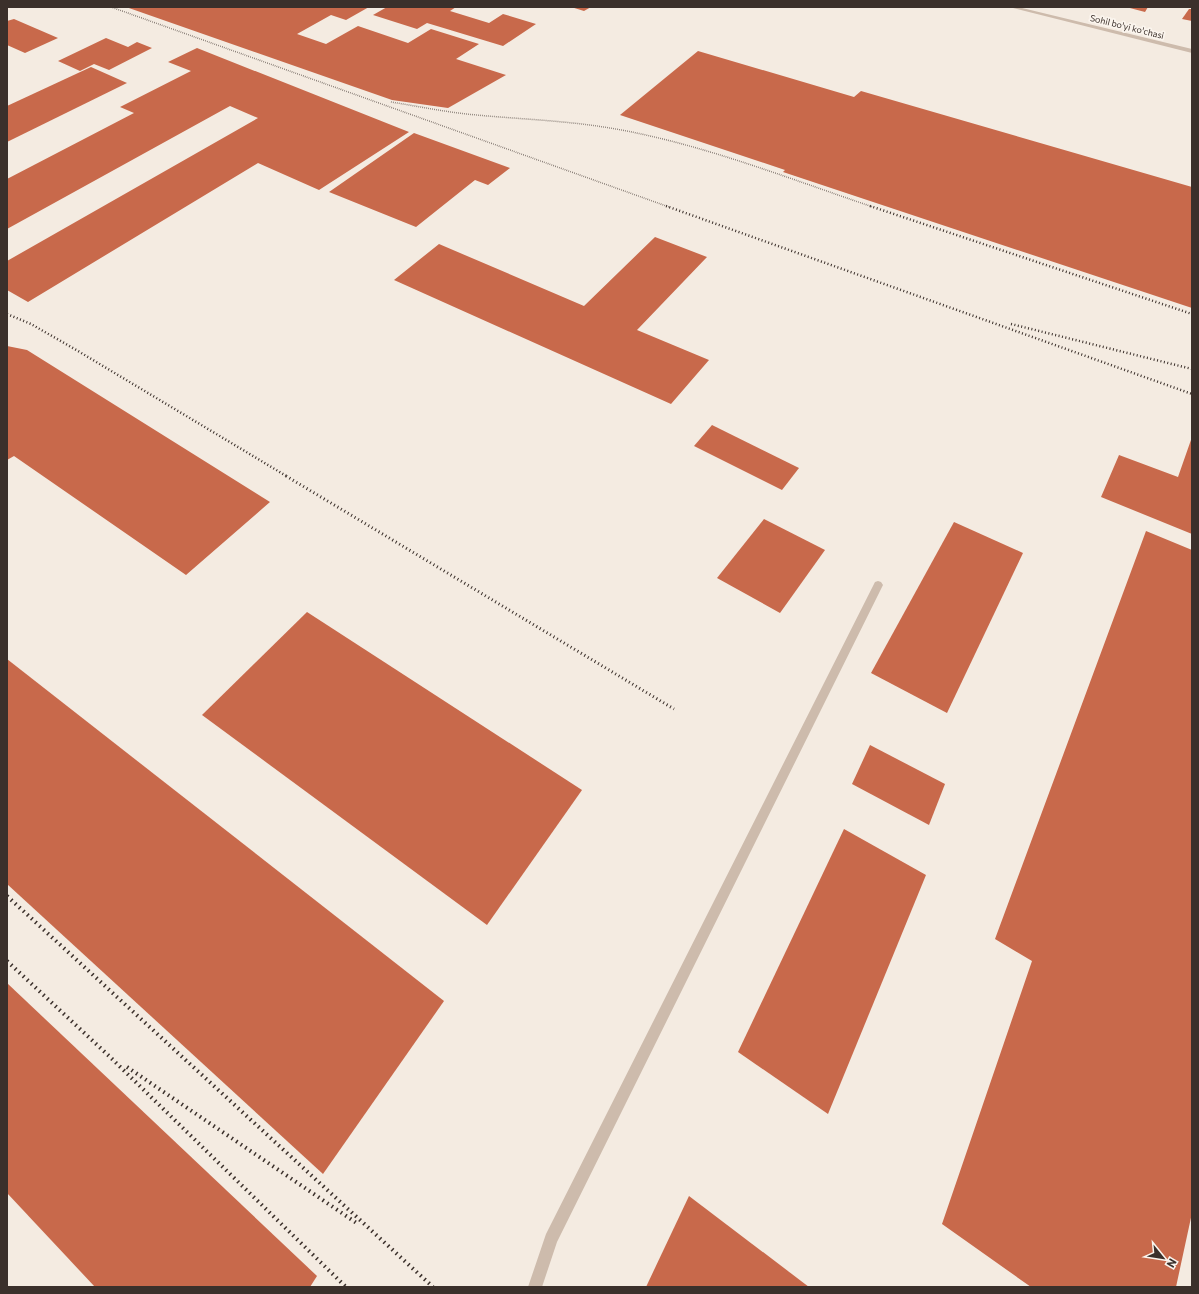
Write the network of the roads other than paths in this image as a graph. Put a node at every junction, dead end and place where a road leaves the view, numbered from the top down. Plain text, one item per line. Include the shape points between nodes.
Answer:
1 (1012, 7) edge
2 (1192, 50) edge
3 (878, 585) dead end
4 (535, 1287) edge

1 - 2 street, Sohil bo'yi ko'chasi
3 - 4 street via 551,1239

